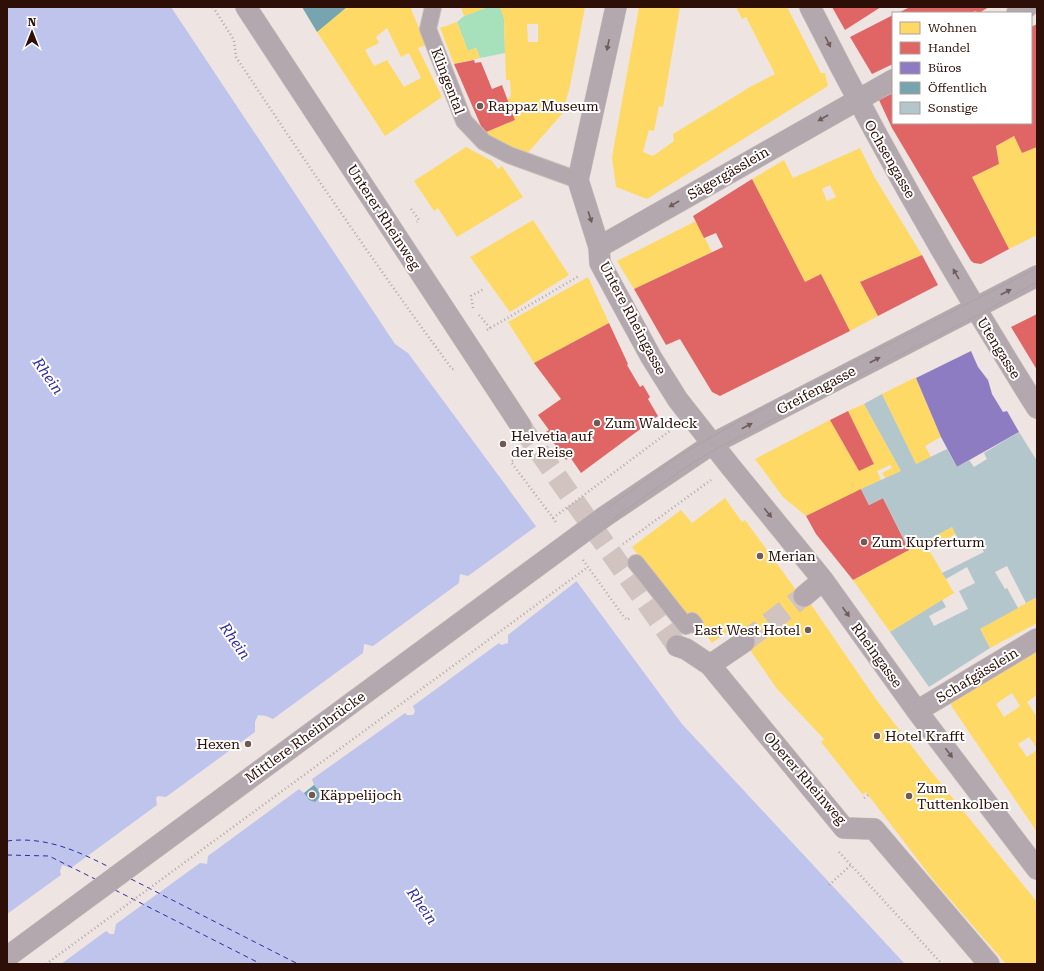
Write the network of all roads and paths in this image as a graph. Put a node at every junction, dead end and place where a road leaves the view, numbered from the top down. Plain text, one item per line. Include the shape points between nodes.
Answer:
1 (213, 7) edge
2 (246, 7) edge
3 (433, 7) edge
4 (616, 7) edge
5 (810, 7) edge
6 (892, 81) edge
7 (857, 99) junction
8 (578, 180) junction
9 (599, 247) junction
10 (582, 274) dead end
11 (1037, 276) edge
12 (484, 289) dead end
13 (975, 308) junction
14 (490, 328) junction
15 (466, 343) junction
16 (484, 370) junction
17 (1037, 408) edge
18 (693, 419) junction
19 (521, 426) tunnel mouth
20 (712, 444) junction
21 (516, 458) dead end
22 (705, 484) dead end
23 (544, 507) dead end
24 (604, 517) junction
25 (553, 518) dead end
26 (622, 544) junction
27 (636, 563) joint
28 (588, 567) dead end
29 (823, 580) junction
30 (598, 581) dead end
31 (804, 596) tunnel mouth
32 (630, 618) dead end
33 (695, 625) dead end
34 (1037, 639) edge
35 (744, 642) tunnel mouth
36 (677, 646) tunnel mouth
37 (710, 665) junction
38 (917, 711) junction
39 (868, 795) dead end
40 (864, 798) dead end
41 (851, 865) dead end
42 (1037, 869) edge
43 (829, 885) dead end
44 (7, 957) edge
45 (46, 964) edge
46 (989, 964) edge

1 - 16 path via 234,40 236,57 403,303 452,369
2 - 15 street, Unterer Rheinweg
3 - 8 street, Klingental via 428,29 464,121 484,142 509,155
4 -> 8 street
5 -> 7 street, Ochsengasse
6 - 7 street, Sägergässlein
7 -> 9 street, Sägergässlein
13 -> 7 street, Ochsengasse
8 -> 9 street, Untere Rheingasse
9 - 18 street, Untere Rheingasse via 600,263 633,324 653,360
10 - 14 path
13 -> 11 street, Greifengasse
12 - 14 path via 471,296 474,308
13 - 17 street, Utengasse
20 -> 13 street, Greifengasse
14 - 15 path
15 - 16 street, Unterer Rheinweg
16 - 19 street, Unterer Rheinweg
18 - 20 street, Untere Rheingasse
18 - 25 path via 664,434
20 - 24 street, Greifengasse
20 -> 29 street, Rheingasse
21 - 23 path via 511,462
22 - 26 path
24 - 26 path
24 - 44 street, Mittlere Rheinbrücke, bridge
26 - 27 path
27 - 33 street via 686,626 692,621
28 - 45 path
29 - 31 street
29 -> 38 street, Rheingasse
30 - 32 path via 624,617 627,620
34 - 38 street, Schafgässlein
35 - 37 street
36 - 37 street
37 - 46 street, Oberer Rheinweg via 844,828 874,829
38 -> 42 street, Rheingasse
39 - 40 path
41 - 43 path

